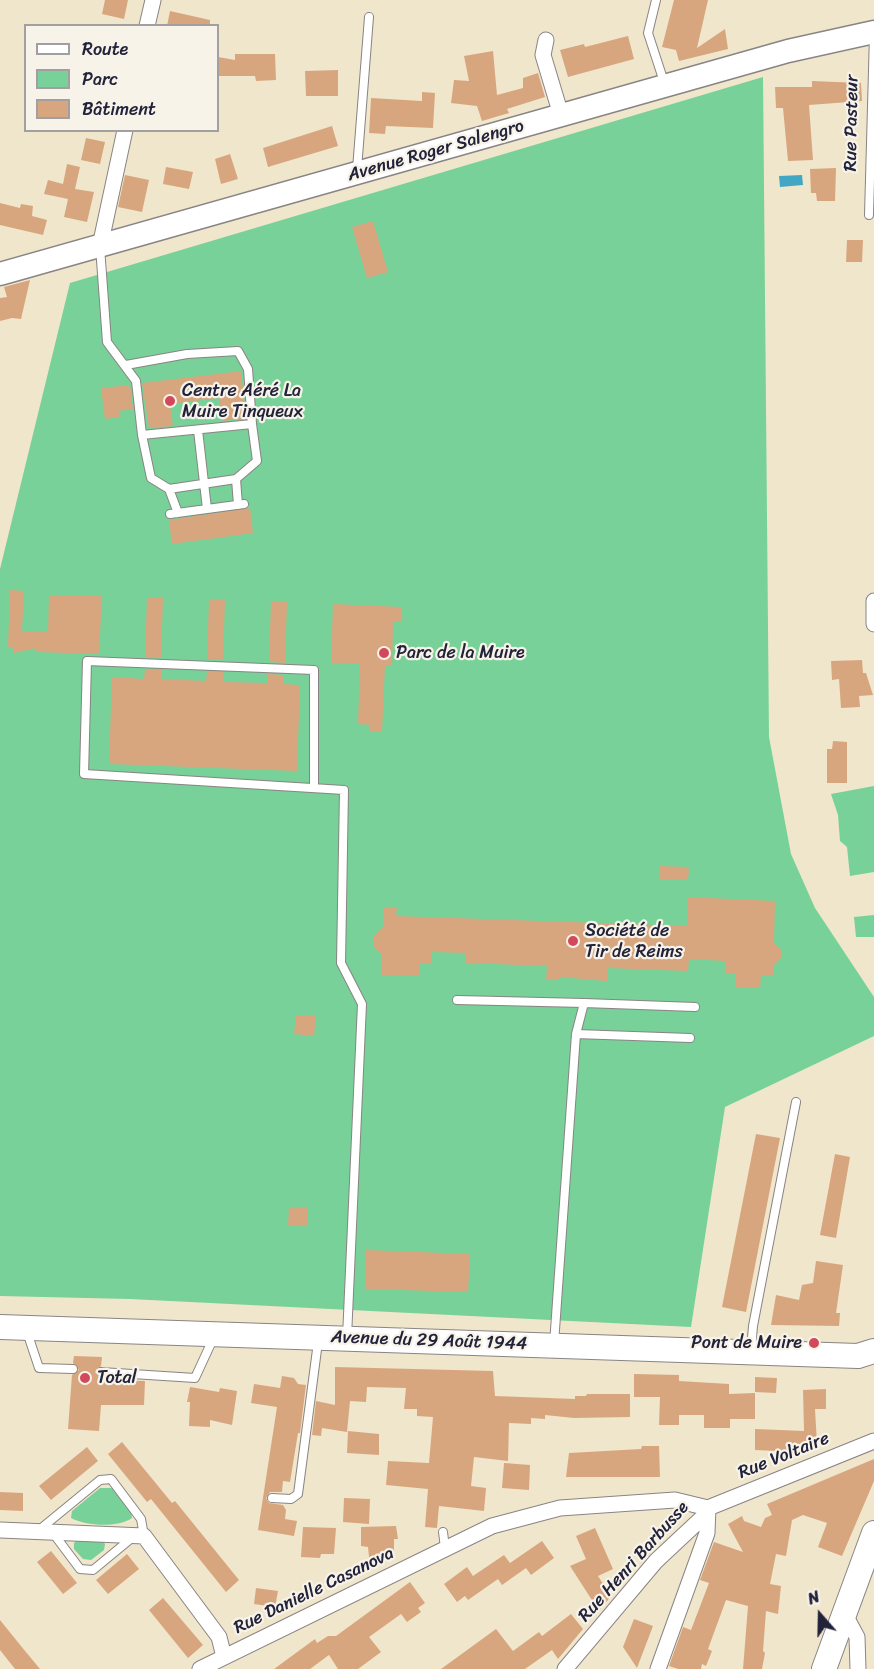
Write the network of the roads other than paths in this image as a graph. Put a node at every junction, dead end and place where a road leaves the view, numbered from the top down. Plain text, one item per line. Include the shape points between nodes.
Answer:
1 (153, 0) edge
2 (656, 0) edge
3 (369, 17) dead end
4 (147, 24) edge
5 (874, 32) edge
6 (546, 40) dead end
7 (665, 86) junction
8 (561, 115) junction
9 (125, 132) edge
10 (357, 173) junction
11 (872, 183) edge
12 (869, 215) dead end
13 (100, 246) junction
14 (0, 274) edge
15 (126, 365) junction
16 (252, 424) junction
17 (198, 430) junction
18 (141, 435) junction
19 (236, 479) junction
20 (206, 483) junction
21 (169, 489) junction
22 (207, 509) junction
23 (874, 601) edge
24 (874, 624) edge
25 (314, 788) junction
26 (457, 999) dead end
27 (584, 1003) junction
28 (695, 1007) dead end
29 (576, 1034) junction
30 (690, 1038) dead end
31 (796, 1102) dead end
32 (0, 1327) edge
33 (25, 1327) junction
34 (215, 1334) junction
35 (318, 1337) junction
36 (346, 1338) junction
37 (554, 1345) junction
38 (750, 1352) junction
39 (869, 1358) edge
40 (73, 1369) dead end
41 (101, 1372) dead end
42 (874, 1441) edge
43 (272, 1498) dead end
44 (708, 1508) junction
45 (2, 1531) edge
46 (45, 1532) junction
47 (443, 1532) dead end
48 (874, 1533) edge
49 (140, 1535) junction
50 (445, 1548) junction
51 (844, 1613) junction
52 (224, 1657) junction
53 (200, 1669) edge
54 (565, 1669) edge
55 (658, 1669) edge
56 (824, 1669) edge
57 (858, 1669) edge

1 - 4 street
2 - 7 lane via 648,33
3 - 10 lane
5 - 7 street, Avenue Roger Salengro via 788,51
5 - 11 lane, Rue Pasteur
6 - 8 street via 543,55
7 - 8 street, Avenue Roger Salengro
8 - 10 street, Avenue Roger Salengro
9 - 13 street
10 - 13 street, Avenue Roger Salengro
11 - 12 lane, Rue Pasteur
13 - 14 street, Avenue Roger Salengro
13 - 15 lane via 107,342
15 - 16 lane via 187,354 238,351 248,369
15 - 18 lane via 136,381
16 - 17 lane
16 - 19 lane via 257,461
17 - 18 lane
17 - 20 lane
18 - 21 lane via 151,478
19 - 20 lane
19 - 22 lane via 241,505
20 - 21 lane
20 - 22 lane
21 - 22 lane via 174,514
23 - 24 street
25 - 25 lane via 84,774 87,661 314,670
25 - 36 lane via 344,790 341,963 362,1004
26 - 27 lane
27 - 28 lane
27 - 29 lane
29 - 30 lane
29 - 37 lane
31 - 38 lane
32 - 33 main road, Avenue du 29 Août 1944
33 - 34 main road, Avenue du 29 Août 1944
33 - 40 lane via 39,1368
34 - 35 main road, Avenue du 29 Août 1944
34 - 41 lane via 195,1378
35 - 36 main road, Avenue du 29 Août 1944
35 - 43 lane via 298,1494 291,1499
36 - 37 main road, Avenue du 29 Août 1944
37 - 38 main road, Avenue du 29 Août 1944
38 - 39 main road, Avenue du 29 Août 1944
42 - 44 street, Rue Voltaire
44 - 50 street, Rue Danielle Casanova via 675,1500 560,1508 492,1526
44 - 54 street, Rue Henri Barbusse via 645,1574
44 - 55 street via 707,1533
45 - 46 street
46 - 49 street
46 - 49 lane via 87,1572
46 - 49 lane via 100,1480 107,1478 141,1519
47 - 50 lane
48 - 51 main road
49 - 52 street via 219,1637
50 - 52 street, Rue Danielle Casanova
51 - 56 main road
51 - 57 street via 857,1637
52 - 53 street, Rue Danielle Casanova

